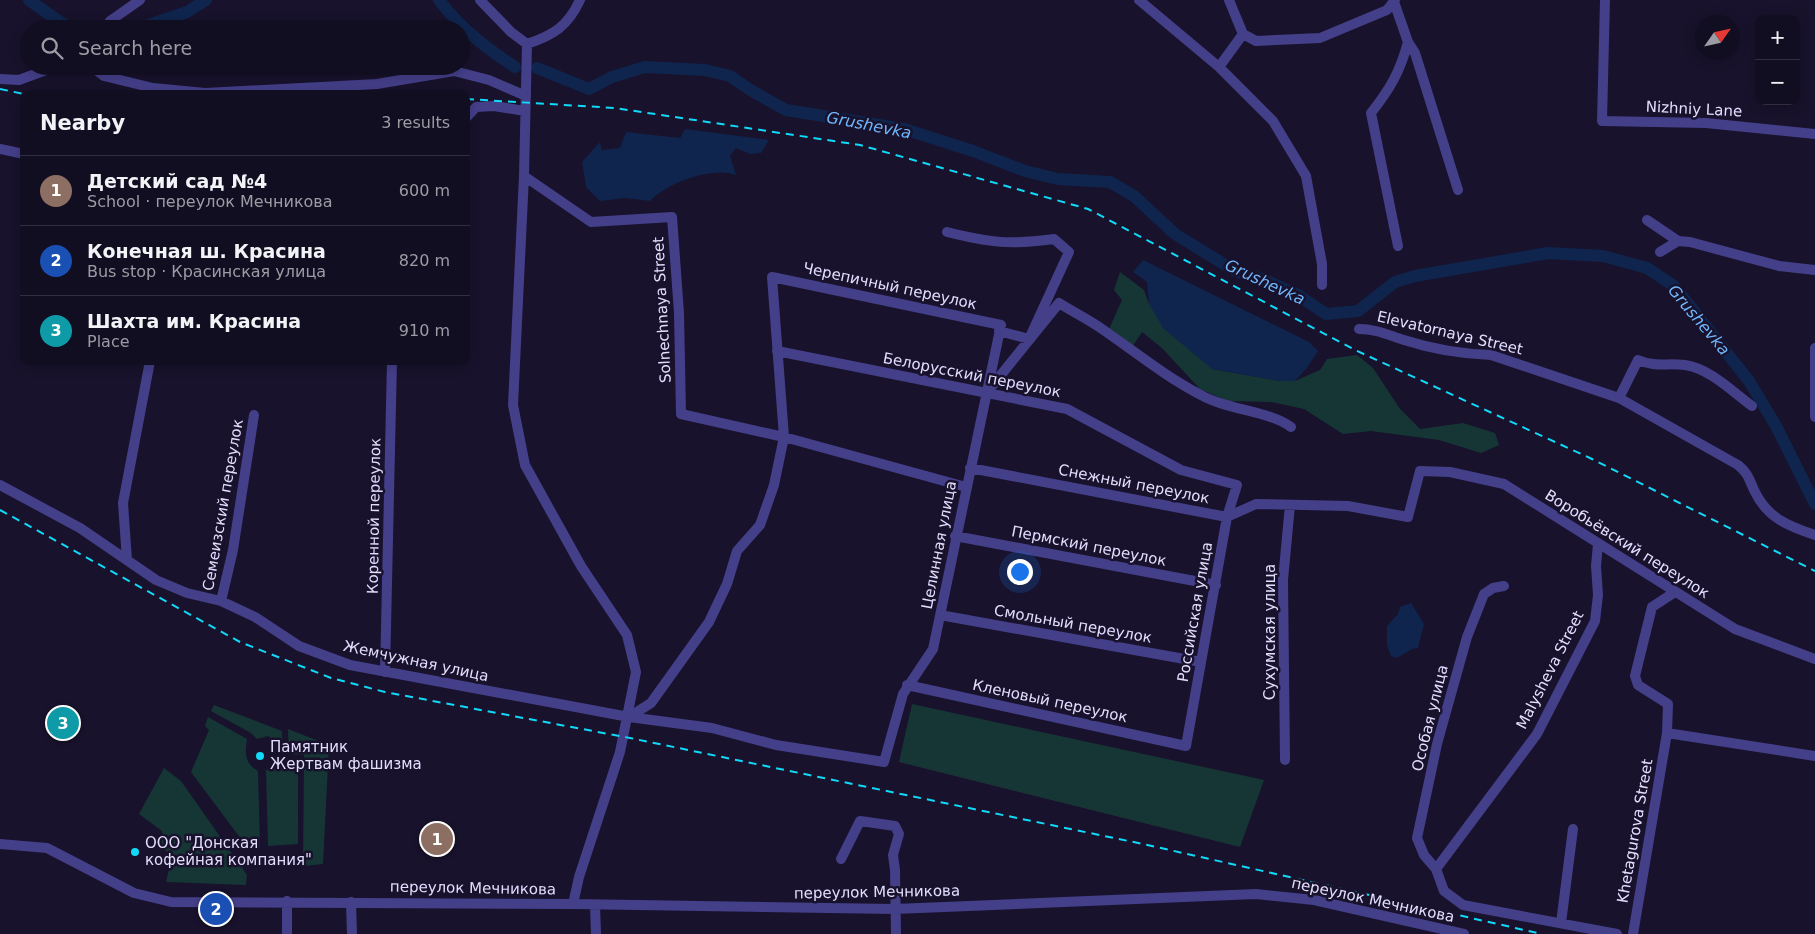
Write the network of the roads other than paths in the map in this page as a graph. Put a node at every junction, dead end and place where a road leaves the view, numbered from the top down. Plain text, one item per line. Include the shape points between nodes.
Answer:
1 (140, 0) edge
2 (480, 0) edge
3 (580, 0) edge
4 (1139, 0) edge
5 (1229, 0) edge
6 (1605, 0) edge
7 (1394, 1) edge
8 (111, 20) edge
9 (1243, 34) junction
10 (1408, 42) junction
11 (527, 44) junction
12 (1219, 67) junction
13 (33, 75) edge
14 (103, 75) edge
15 (430, 75) edge
16 (470, 75) edge
17 (0, 79) edge
18 (185, 90) edge
19 (248, 90) edge
20 (526, 96) junction
21 (526, 111) junction
22 (470, 114) edge
23 (1815, 134) edge
24 (0, 149) edge
25 (20, 153) edge
26 (524, 176) junction
27 (1458, 190) dead end
28 (1647, 220) dead end
29 (947, 232) dead end
30 (1678, 241) junction
31 (1398, 246) dead end
32 (1660, 252) dead end
33 (1815, 270) edge
34 (1322, 285) dead end
35 (1000, 328) junction
36 (1359, 329) dead end
37 (1029, 339) junction
38 (1815, 348) edge
39 (776, 351) junction
40 (149, 365) edge
41 (392, 365) edge
42 (986, 393) junction
43 (1619, 398) junction
44 (1752, 406) dead end
45 (254, 415) dead end
46 (1814, 416) edge
47 (1291, 427) dead end
48 (784, 437) junction
49 (970, 468) junction
50 (1420, 471) joint
51 (0, 485) edge
52 (1237, 485) joint
53 (966, 487) junction
54 (1290, 505) junction
55 (1227, 517) junction
56 (1815, 535) edge
57 (956, 536) junction
58 (1598, 544) junction
59 (127, 560) junction
60 (1216, 586) junction
61 (1504, 586) dead end
62 (1675, 592) junction
63 (221, 601) junction
64 (940, 615) junction
65 (1815, 659) edge
66 (1201, 662) junction
67 (385, 672) junction
68 (907, 685) junction
69 (629, 717) junction
70 (1667, 733) junction
71 (1186, 746) joint
72 (1815, 756) edge
73 (1285, 760) dead end
74 (1573, 829) dead end
75 (0, 844) edge
76 (841, 859) dead end
77 (1436, 869) junction
78 (287, 901) junction
79 (352, 902) junction
80 (573, 904) junction
81 (595, 905) junction
82 (894, 909) junction
83 (1561, 924) junction
84 (287, 934) edge
85 (352, 934) edge
86 (596, 934) edge
87 (896, 934) edge
88 (1464, 934) edge
89 (1617, 934) edge
90 (1633, 934) edge

1 - 8 street
2 - 11 street
3 - 11 street via 573,16 551,36
4 - 12 street
5 - 9 street
6 - 23 street, Nizhniy Lane via 1602,121 1706,123
7 - 9 street via 1387,10 1320,38 1256,41
7 - 10 street
9 - 12 street
10 - 27 street via 1415,53
10 - 31 street via 1402,66 1370,113
11 - 20 street
12 - 34 street via 1273,121 1306,176 1322,264
13 - 17 street via 19,80
14 - 18 street via 145,86
15 - 19 street via 377,84
16 - 20 street
20 - 21 street
21 - 22 street via 494,106 476,107
21 - 26 street
24 - 25 street
26 - 48 street, Solnechnaya Street via 591,222 672,217 679,314 681,414
26 - 69 street via 513,405 525,465 581,566 627,635 636,672
28 - 30 street
29 - 37 street via 988,242 1019,244 1054,239 1069,252
30 - 32 street
30 - 33 street via 1779,266
35 - 37 street, Черепичный переулок
35 - 39 street, Черепичный переулок via 772,277
35 - 42 street, Целинная улица
36 - 43 street, Elevatornaya Street via 1376,329 1440,349 1491,355
37 - 42 street
37 - 47 street via 1059,303 1202,396
38 - 46 street
39 - 42 street, Белорусский переулок
39 - 48 street
40 - 59 street via 122,503
41 - 67 street, Коренной переулок
42 - 49 street, Целинная улица
42 - 52 street, Белорусский переулок via 1067,409 1182,470
43 - 44 street via 1638,360 1650,365 1686,365 1714,378
43 - 56 street, Elevatornaya Street via 1738,465 1748,473 1754,491 1772,516
45 - 63 street, Семеизский переулок via 233,550
48 - 53 street
48 - 69 street via 774,485 760,525 736,551 727,584 709,622 651,703
49 - 53 street, Целинная улица
49 - 55 street, Снежный переулок
50 - 54 street, Снежный переулок via 1408,517 1348,506
50 - 58 street, Воробьёвский переулок via 1450,472 1504,484
51 - 59 street, Жемчужная улица via 80,528
52 - 55 street, Российская улица
53 - 57 street, Целинная улица
54 - 55 street, Снежный переулок via 1256,504
54 - 73 street, Сухумская улица via 1282,580
55 - 60 street, Российская улица
57 - 60 street, Пермский переулок
57 - 64 street, Целинная улица
58 - 62 street, Воробьёвский переулок
58 - 77 street, Malysheva Street via 1595,621 1537,734
59 - 63 street, Жемчужная улица via 156,580 187,593
60 - 66 street, Российская улица
61 - 77 street, Особая улица via 1484,594 1467,637 1437,744 1417,838 1424,855
62 - 65 street, Воробьёвский переулок via 1735,628
62 - 70 street, Khetagurova Street via 1652,607 1635,676 1638,685 1668,704
63 - 67 street, Жемчужная улица via 255,617 299,646
64 - 66 street, Смольный переулок
64 - 68 street, Целинная улица via 932,649
66 - 71 street, Российская улица
67 - 69 street, Жемчужная улица
68 - 69 street, Целинная улица via 884,762 776,745 712,728
68 - 71 street, Кленовый переулок
69 - 80 street
70 - 72 street
70 - 90 street, Khetagurova Street
74 - 83 street
75 - 78 street, переулок Мечникова via 47,848 134,894 170,902
76 - 82 street via 860,821 895,826 899,834 893,855
77 - 83 street via 1444,891 1463,905
78 - 79 street, переулок Мечникова
78 - 84 street
79 - 80 street, переулок Мечникова
79 - 85 street
80 - 81 street, переулок Мечникова
81 - 82 street, переулок Мечникова
81 - 86 street
82 - 87 street
82 - 88 street, переулок Мечникова via 1256,894 1314,900
83 - 89 street

